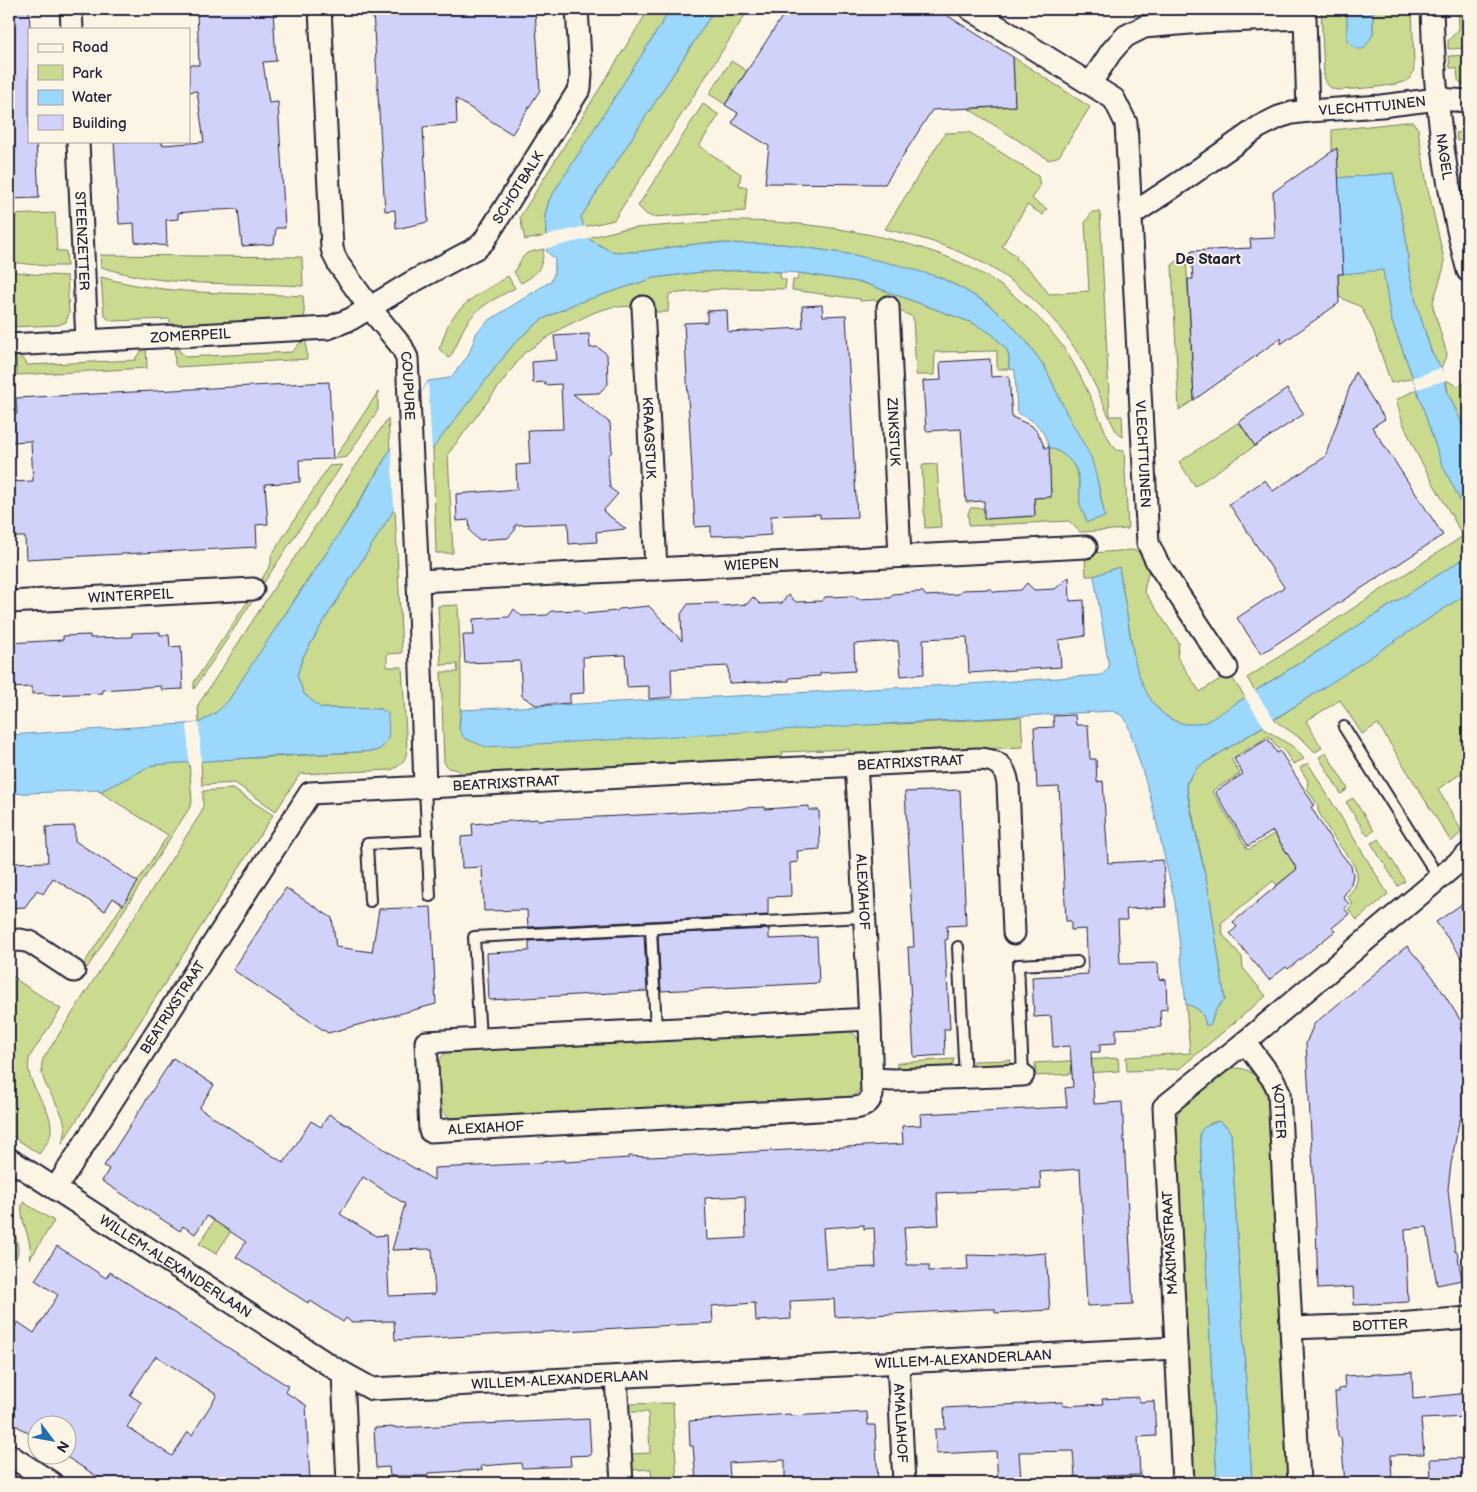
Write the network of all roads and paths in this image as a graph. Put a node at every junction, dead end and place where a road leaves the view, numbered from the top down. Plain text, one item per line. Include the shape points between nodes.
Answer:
1 (71, 9) edge
2 (320, 9) edge
3 (577, 9) edge
4 (970, 9) edge
5 (1432, 9) edge
6 (1201, 16) edge
7 (72, 28) edge
8 (1090, 84) junction
9 (1438, 99) junction
10 (1468, 101) edge
11 (1308, 111) junction
12 (78, 142) edge
13 (1131, 215) junction
14 (1468, 271) edge
15 (642, 307) dead end
16 (888, 307) dead end
17 (370, 308) junction
18 (87, 341) junction
19 (9, 345) edge
20 (1086, 547) dead end
21 (900, 556) junction
22 (656, 569) junction
23 (418, 581) junction
24 (253, 589) dead end
25 (9, 602) edge
26 (1227, 668) dead end
27 (1344, 727) dead end
28 (856, 766) junction
29 (425, 787) junction
30 (428, 841) junction
31 (1468, 854) edge
32 (1439, 878) junction
33 (430, 896) dead end
34 (370, 901) dead end
35 (864, 917) junction
36 (651, 928) junction
37 (1014, 932) dead end
38 (9, 941) edge
39 (958, 946) dead end
40 (1077, 962) dead end
41 (74, 971) dead end
42 (870, 1019) junction
43 (656, 1030) junction
44 (480, 1039) junction
45 (1245, 1042) junction
46 (1024, 1075) joint
47 (965, 1077) junction
48 (872, 1079) junction
49 (9, 1159) edge
50 (56, 1188) junction
51 (1468, 1318) edge
52 (1292, 1328) junction
53 (1176, 1348) junction
54 (898, 1362) junction
55 (343, 1374) junction
56 (616, 1377) junction
57 (9, 1455) edge
58 (52, 1483) edge
59 (348, 1483) edge
60 (622, 1483) edge
61 (904, 1483) edge
62 (1183, 1483) edge
63 (1300, 1483) edge

1 - 7 street
2 - 17 street, COUPURE via 332,248 338,265
3 - 17 street, SCHOTBALK via 580,88 484,241
4 - 8 street, VLECHTTUINEN
5 - 9 street, NAGEL
6 - 8 street, VLECHTTUINEN via 1136,30 1126,36
6 - 11 street, VLECHTTUINEN via 1305,18
8 - 13 street, VLECHTTUINEN via 1114,99 1126,123
9 - 10 street
9 - 11 street, VLECHTTUINEN
9 - 14 street, NAGEL via 1450,194
11 - 13 street, VLECHTTUINEN via 1286,115 1259,127
12 - 18 street, STEENZETTER
13 - 26 street, VLECHTTUINEN via 1148,543 1157,562
15 - 22 street, KRAAGSTUK
16 - 21 street, ZINKSTUK
17 - 18 street, ZOMERPEIL via 345,322 322,329
17 - 23 street, COUPURE via 406,354
18 - 19 street, ZOMERPEIL
20 - 21 street, WIEPEN
21 - 22 street, WIEPEN
22 - 23 street, WIEPEN
23 - 29 street, COUPURE
24 - 25 street, WINTERPEIL
27 - 32 lane
28 - 29 street, BEATRIXSTRAAT
28 - 35 street, ALEXIAHOF
28 - 37 street, BEATRIXSTRAAT via 983,759 998,763 1008,784
29 - 30 lane
29 - 50 street, BEATRIXSTRAAT via 310,793
30 - 33 lane
30 - 34 lane via 367,844
31 - 32 street
32 - 45 street
35 - 36 lane
35 - 42 street, ALEXIAHOF
36 - 43 lane
36 - 44 lane via 474,937
38 - 41 street via 30,942
39 - 47 lane
40 - 46 lane via 1018,965
42 - 43 street, ALEXIAHOF
42 - 48 street, ALEXIAHOF
43 - 44 street, ALEXIAHOF
44 - 48 street, ALEXIAHOF via 426,1042 430,1131 855,1108 870,1100
45 - 52 street, KOTTER via 1279,1092
45 - 53 street, MÁXIMASTRAAT via 1164,1108
46 - 47 street
47 - 48 street
49 - 50 street, WILLEM-ALEXANDERLAAN
50 - 55 street, WILLEM-ALEXANDERLAAN
51 - 52 street, BOTTER
52 - 63 street, KOTTER
53 - 54 street, WILLEM-ALEXANDERLAAN
53 - 62 street, MÁXIMASTRAAT
54 - 56 street, WILLEM-ALEXANDERLAAN
54 - 61 street, AMALIAHOF
55 - 56 street, WILLEM-ALEXANDERLAAN via 372,1389
55 - 59 street
56 - 60 street
57 - 58 street

